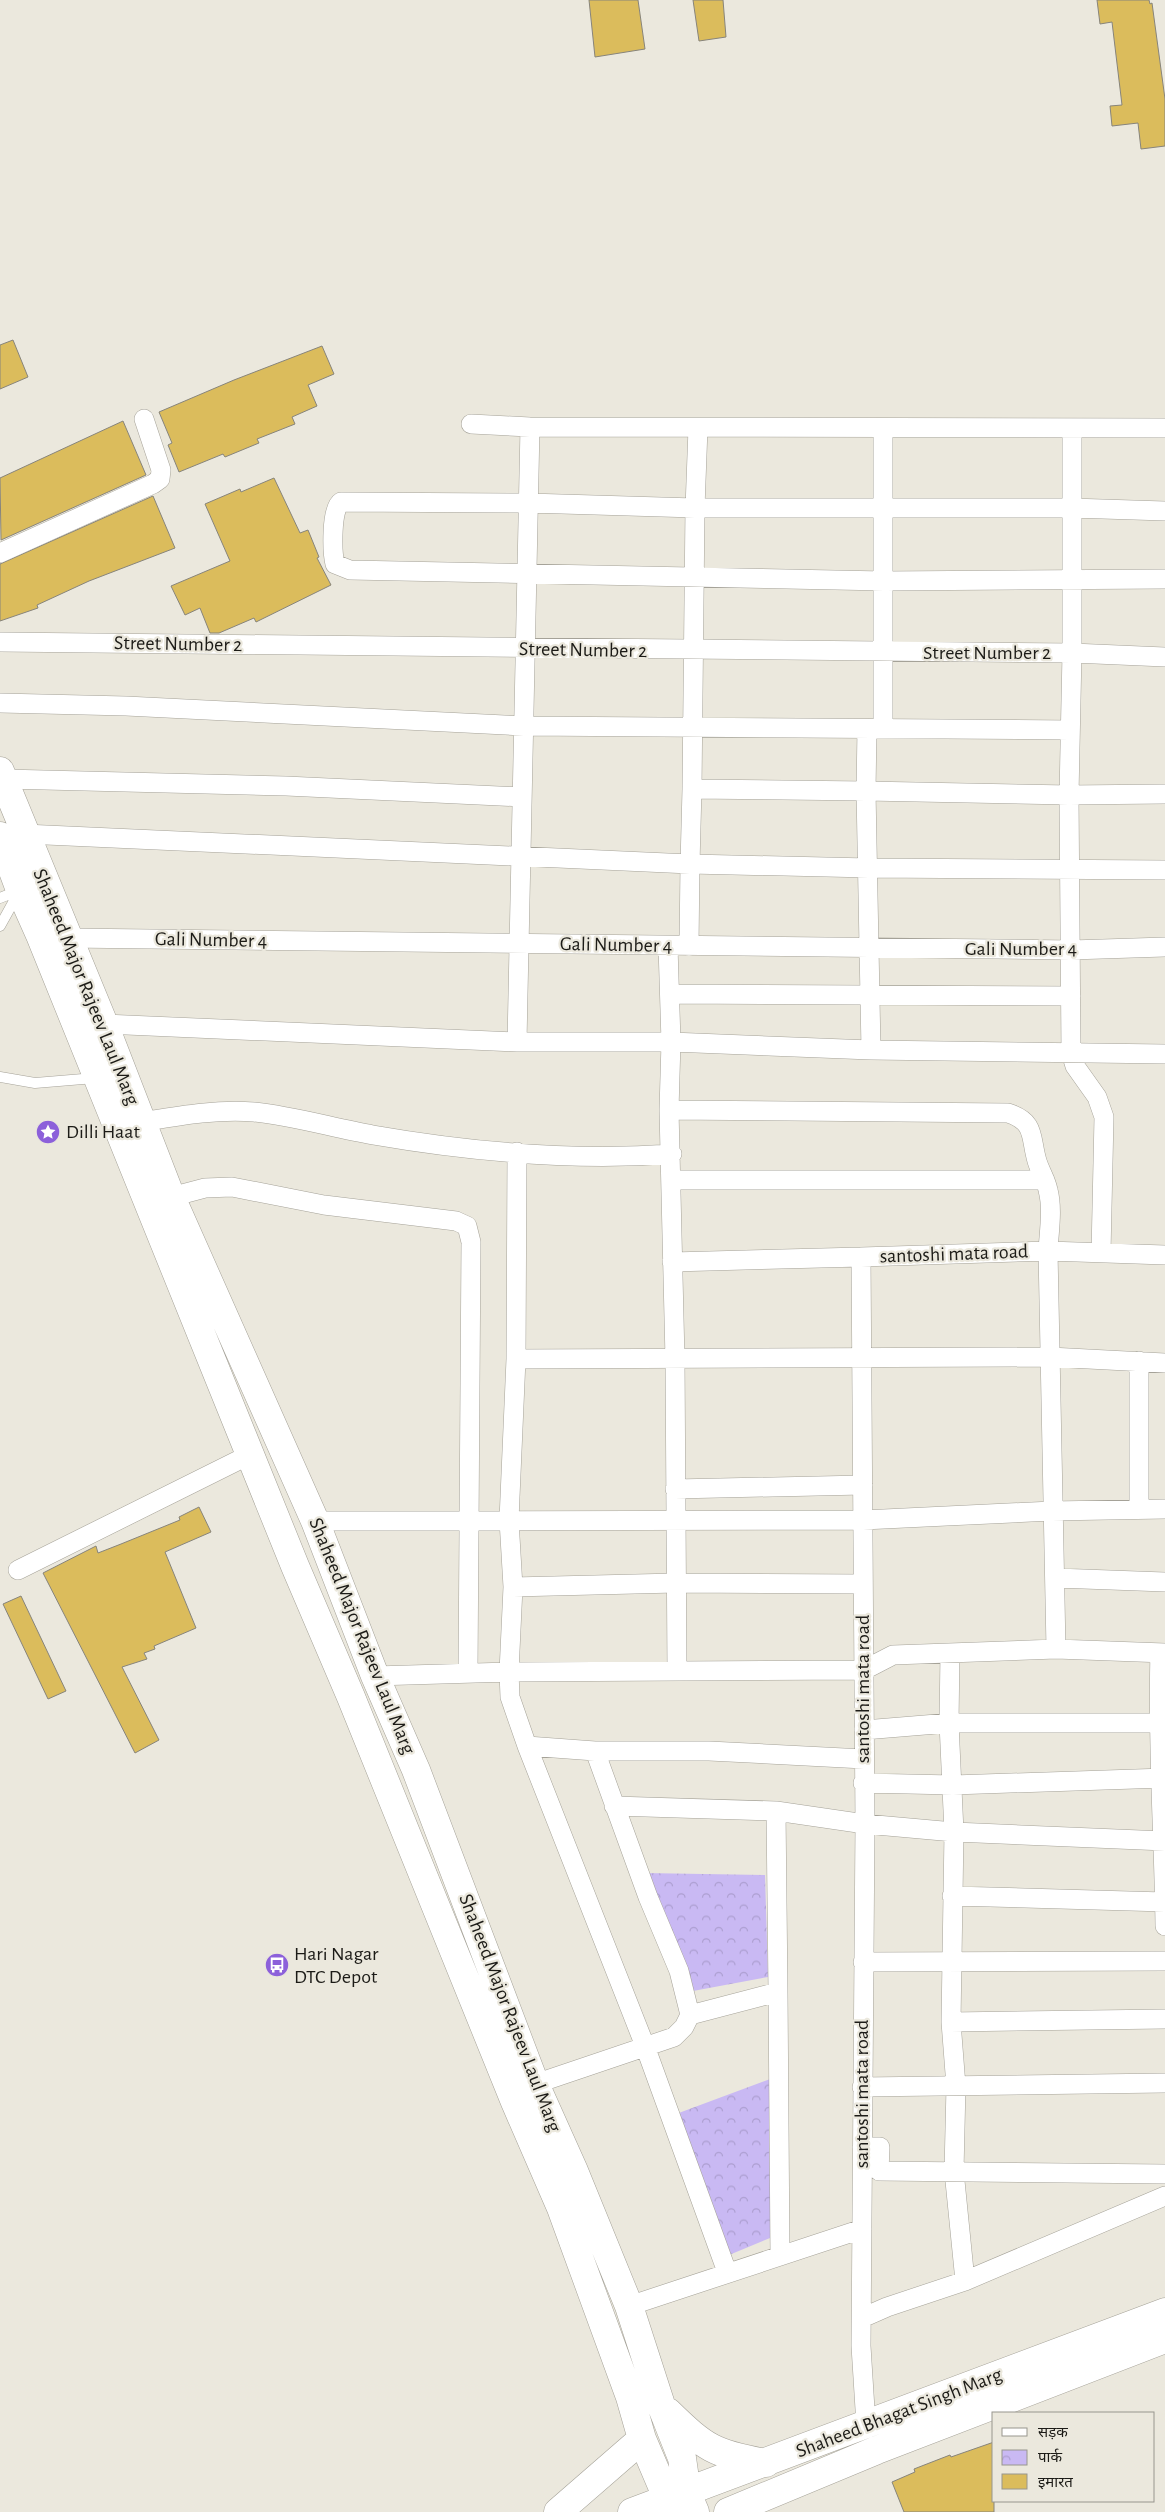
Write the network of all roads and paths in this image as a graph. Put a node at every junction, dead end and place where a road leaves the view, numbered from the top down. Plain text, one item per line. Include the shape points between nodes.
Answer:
1 (144, 419) dead end
2 (471, 424) dead end
3 (530, 427) junction
4 (698, 428) junction
5 (883, 428) junction
6 (1072, 428) junction
7 (1165, 428) edge
8 (528, 503) junction
9 (695, 508) junction
10 (884, 508) junction
11 (1070, 508) junction
12 (1165, 511) edge
13 (0, 553) edge
14 (528, 574) junction
15 (694, 576) junction
16 (1165, 579) edge
17 (884, 581) junction
18 (1071, 581) junction
19 (0, 642) edge
20 (526, 649) junction
21 (694, 651) junction
22 (883, 652) junction
23 (1072, 654) junction
24 (1165, 657) edge
25 (0, 703) edge
26 (524, 726) junction
27 (693, 726) junction
28 (875, 729) junction
29 (1070, 730) junction
30 (2, 775) edge
31 (692, 789) junction
32 (866, 791) junction
33 (1165, 794) edge
34 (1069, 795) junction
35 (522, 798) junction
36 (8, 847) edge
37 (521, 858) junction
38 (690, 864) junction
39 (869, 868) junction
40 (1070, 870) junction
41 (1165, 870) edge
42 (10, 894) edge
43 (0, 926) edge
44 (67, 938) junction
45 (518, 944) junction
46 (668, 946) junction
47 (689, 946) junction
48 (870, 948) junction
49 (1165, 948) edge
50 (1070, 950) junction
51 (670, 994) junction
52 (871, 994) junction
53 (1070, 996) junction
54 (104, 1024) junction
55 (516, 1042) junction
56 (671, 1042) junction
57 (872, 1050) junction
58 (1071, 1053) junction
59 (1165, 1054) edge
60 (0, 1077) edge
61 (98, 1078) junction
62 (669, 1110) junction
63 (141, 1122) junction
64 (517, 1152) junction
65 (672, 1154) junction
66 (672, 1180) junction
67 (1045, 1180) junction
68 (171, 1197) junction
69 (1048, 1252) junction
70 (1101, 1253) junction
71 (1165, 1254) edge
72 (861, 1257) junction
73 (672, 1262) junction
74 (1050, 1357) junction
75 (675, 1359) junction
76 (516, 1360) junction
77 (863, 1360) junction
78 (1138, 1361) junction
79 (1165, 1363) edge
80 (251, 1454) junction
81 (862, 1485) junction
82 (675, 1489) junction
83 (1139, 1509) junction
84 (1165, 1509) edge
85 (1052, 1511) junction
86 (467, 1520) junction
87 (508, 1520) junction
88 (863, 1520) junction
89 (315, 1521) junction
90 (676, 1522) junction
91 (18, 1570) dead end
92 (1056, 1578) junction
93 (676, 1582) junction
94 (1165, 1582) edge
95 (862, 1584) junction
96 (512, 1587) junction
97 (1056, 1649) junction
98 (950, 1653) junction
99 (1162, 1653) edge
100 (864, 1670) junction
101 (677, 1671) junction
102 (509, 1672) junction
103 (468, 1673) junction
104 (375, 1676) junction
105 (949, 1723) junction
106 (1161, 1723) edge
107 (864, 1730) junction
108 (527, 1746) junction
109 (596, 1751) junction
110 (864, 1759) junction
111 (1163, 1778) edge
112 (863, 1783) junction
113 (953, 1785) junction
114 (614, 1806) junction
115 (776, 1810) junction
116 (864, 1824) junction
117 (954, 1832) junction
118 (1164, 1841) edge
119 (952, 1896) junction
120 (1165, 1902) edge
121 (1165, 1926) edge
122 (952, 1961) junction
123 (1165, 1961) edge
124 (862, 1962) junction
125 (778, 1992) junction
126 (690, 2015) junction
127 (1165, 2019) edge
128 (951, 2022) junction
129 (645, 2046) junction
130 (1165, 2083) edge
131 (535, 2084) junction
132 (956, 2086) junction
133 (862, 2087) junction
134 (862, 2147) junction
135 (954, 2171) junction
136 (1165, 2174) edge
137 (1165, 2196) edge
138 (862, 2228) junction
139 (780, 2254) junction
140 (728, 2272) junction
141 (965, 2281) junction
142 (629, 2306) junction
143 (1165, 2312) edge
144 (862, 2318) junction
145 (1165, 2339) edge
146 (661, 2405) junction
147 (866, 2425) junction
148 (642, 2439) junction
149 (766, 2463) junction
150 (770, 2502) edge
151 (681, 2504) edge
152 (558, 2512) edge
153 (632, 2512) edge
154 (728, 2512) edge

1 - 13 street via 161,470 160,479
2 - 3 street
3 - 4 street
3 - 8 street
4 - 5 street
4 - 9 street
5 - 6 street
5 - 10 street
6 - 7 street
6 - 11 street
8 - 9 street
8 - 14 street
8 - 14 street via 341,502 335,509 333,556 335,564 350,570
9 - 10 street
9 - 15 street
10 - 11 street
10 - 17 street
11 - 12 street
11 - 18 street
14 - 15 street
14 - 20 street
15 - 17 street
15 - 21 street
16 - 18 street
17 - 18 street
17 - 22 street
18 - 23 street
19 - 20 street, Street Number 2
20 - 21 street, Street Number 2
20 - 26 street
21 - 22 street, Street Number 2
21 - 27 street
22 - 23 street, Street Number 2
22 - 28 street
23 - 24 street, Street Number 2
23 - 29 street
25 - 26 street
26 - 27 street
26 - 35 street
27 - 28 street
27 - 31 street
28 - 29 street
28 - 32 street
29 - 34 street
30 - 35 street
30 - 36 street, Shaheed Major Rajeev Laul Marg
31 - 32 street
31 - 38 street
32 - 34 street
32 - 39 street
33 - 34 street
34 - 40 street
35 - 37 street
36 - 37 street via 108,836
36 - 42 street, Shaheed Major Rajeev Laul Marg
36 - 44 street, Shaheed Major Rajeev Laul Marg
37 - 38 street
37 - 45 street
38 - 39 street
38 - 47 street
39 - 40 street
39 - 48 street
40 - 41 street
40 - 50 street
42 - 43 lane
42 - 61 street, Shaheed Major Rajeev Laul Marg via 40,935
44 - 45 street, Gali Number 4
44 - 54 street, Shaheed Major Rajeev Laul Marg
45 - 46 street, Gali Number 4
45 - 55 street
46 - 47 street, Gali Number 4
46 - 51 street
47 - 48 street, Gali Number 4
48 - 50 street, Gali Number 4
48 - 52 street
49 - 50 street, Gali Number 4
50 - 53 street
51 - 52 street
51 - 56 street
52 - 53 street
52 - 57 street
53 - 58 street
54 - 55 street
54 - 63 street, Shaheed Major Rajeev Laul Marg
55 - 56 street
56 - 57 street
56 - 62 street
57 - 58 street
58 - 59 street
58 - 70 street via 1075,1066 1097,1097 1104,1117
60 - 61 lane via 34,1083
61 - 80 street, Shaheed Major Rajeev Laul Marg
62 - 65 street
62 - 67 street via 1008,1113 1022,1117 1029,1125 1036,1159
63 - 64 street via 199,1112 254,1112 373,1135
63 - 68 street, Shaheed Major Rajeev Laul Marg
64 - 65 street via 625,1157
64 - 76 street
65 - 66 street
66 - 67 street
66 - 73 street
67 - 69 street via 1050,1206
68 - 86 street via 205,1188 232,1187 324,1205 456,1221 467,1226 471,1242
68 - 89 street, Shaheed Major Rajeev Laul Marg
69 - 70 street, santoshi mata road
69 - 72 street, santoshi mata road
69 - 74 street
70 - 71 street, santoshi mata road
72 - 73 street
72 - 77 street, santoshi mata road
73 - 75 street
74 - 77 street
74 - 78 street
74 - 85 street
75 - 76 street
75 - 77 street
75 - 82 street
76 - 87 street
77 - 81 street, santoshi mata road
78 - 79 street
78 - 83 street
80 - 91 street
80 - 148 street, Shaheed Major Rajeev Laul Marg via 514,2102 561,2208 630,2397
81 - 82 street
81 - 88 street, santoshi mata road
82 - 90 street
83 - 84 street
83 - 85 street
85 - 88 street
85 - 92 street
86 - 87 street
86 - 89 street
86 - 103 street
87 - 90 street
87 - 96 street
88 - 90 street
88 - 95 street, santoshi mata road
89 - 104 street, Shaheed Major Rajeev Laul Marg
90 - 93 street
92 - 94 street
92 - 97 street
93 - 95 street
93 - 96 street
93 - 101 street
95 - 100 street, santoshi mata road
96 - 102 street
97 - 98 street
97 - 99 street
98 - 100 street via 893,1655
98 - 105 street
99 - 106 street
100 - 101 street
100 - 107 street, santoshi mata road
101 - 102 street
102 - 103 street
102 - 108 street via 510,1697
103 - 104 street
104 - 131 street, Shaheed Major Rajeev Laul Marg via 416,1770
105 - 106 street
105 - 107 street
105 - 113 street
106 - 111 street
107 - 110 street, santoshi mata road
108 - 109 street
108 - 129 street
109 - 110 street via 709,1750
109 - 114 street
110 - 112 street, santoshi mata road
111 - 113 street
111 - 118 street
112 - 113 street
112 - 116 street, santoshi mata road
113 - 117 street
114 - 115 street
114 - 126 street via 679,1971
115 - 116 street
115 - 125 street
116 - 117 street
116 - 124 street, santoshi mata road
117 - 118 street
117 - 119 street
118 - 120 street
119 - 120 street
119 - 122 street
120 - 121 street
122 - 123 street
122 - 124 street
122 - 128 street
124 - 133 street, santoshi mata road
125 - 126 street
125 - 139 street
126 - 129 street via 674,2037
127 - 128 street
128 - 132 street
129 - 131 street
129 - 140 street
130 - 132 street
131 - 142 street, Shaheed Major Rajeev Laul Marg
132 - 133 street
132 - 135 street
133 - 134 street, santoshi mata road
134 - 135 street via 880,2147 879,2171
134 - 138 street, santoshi mata road
135 - 136 street
135 - 141 street
137 - 141 street
138 - 139 street
138 - 144 street, santoshi mata road
139 - 140 street
140 - 142 street
141 - 144 street
142 - 146 street, Shaheed Major Rajeev Laul Marg
143 - 147 street, Shaheed Bhagat Singh Marg
144 - 147 street, santoshi mata road
145 - 150 street, Shaheed Bhagat Singh Marg via 878,2450
146 - 149 street via 690,2434 712,2450
146 - 151 street, Shaheed Major Rajeev Laul Marg via 682,2458
147 - 149 street, Shaheed Bhagat Singh Marg
148 - 151 street, Shaheed Major Rajeev Laul Marg
148 - 152 street
149 - 151 street, Shaheed Bhagat Singh Marg
150 - 154 street, Shaheed Bhagat Singh Marg
151 - 153 street, Shaheed Bhagat Singh Marg

